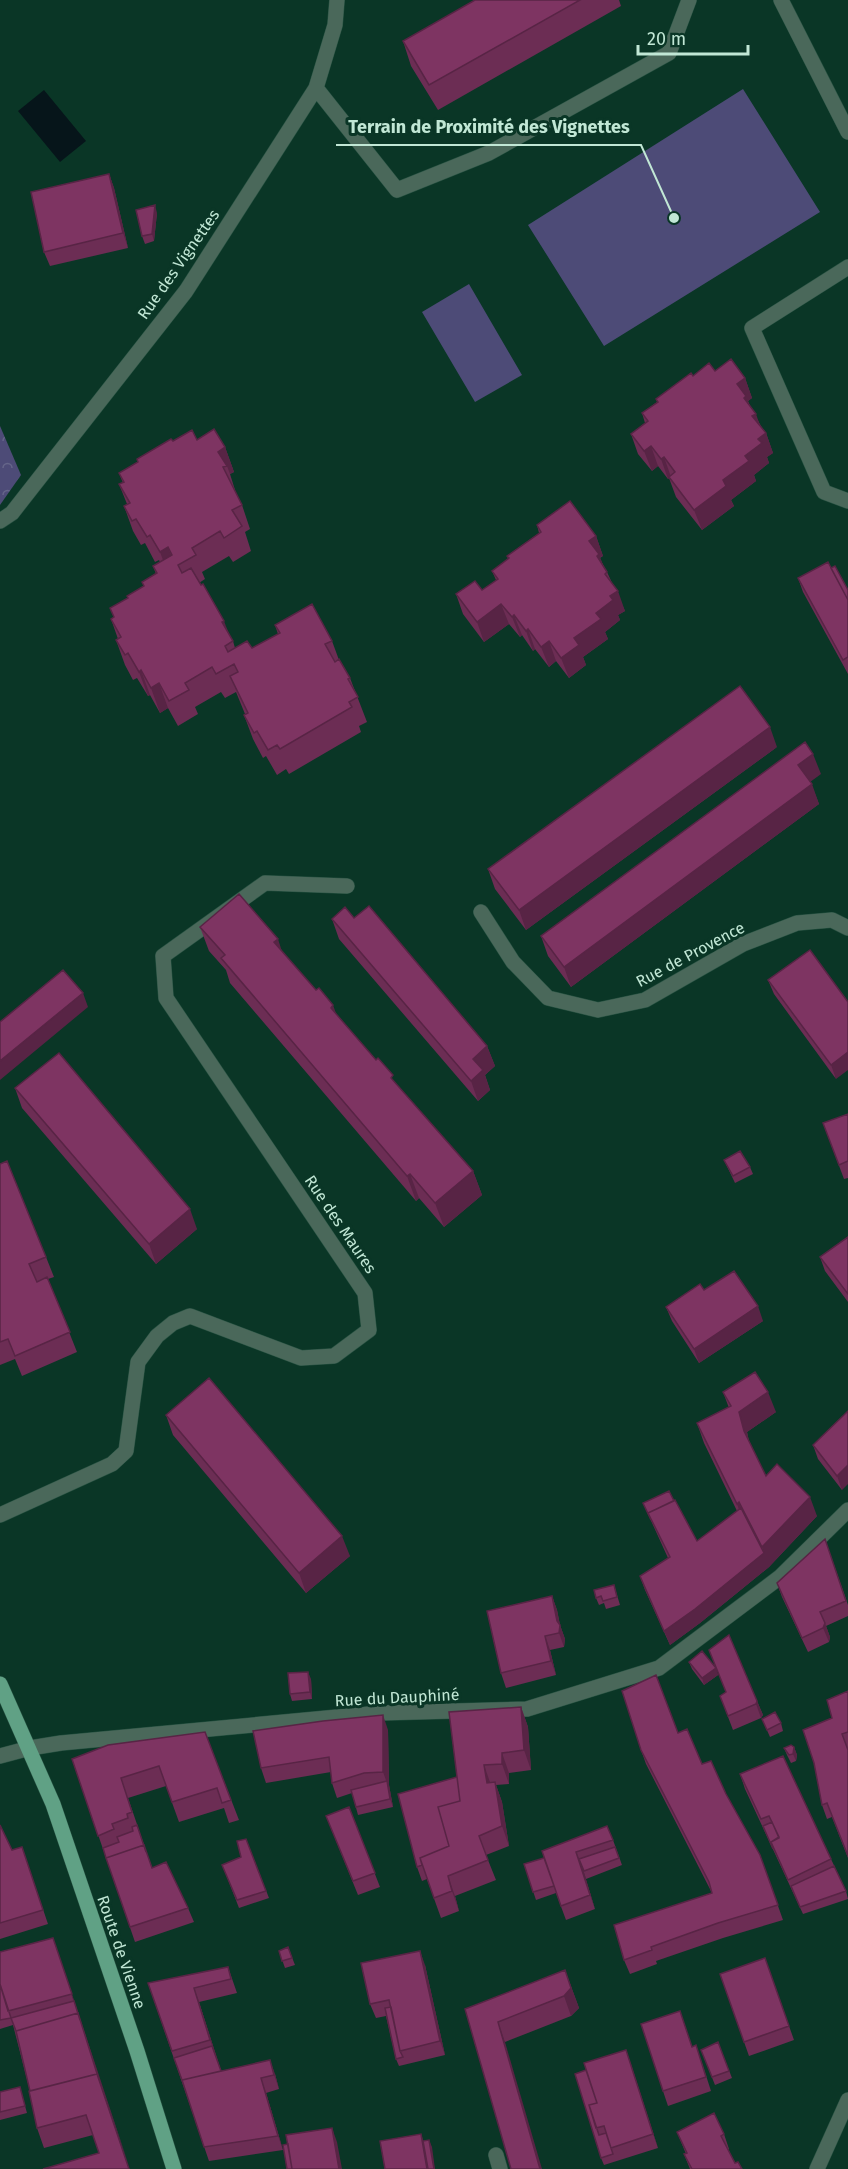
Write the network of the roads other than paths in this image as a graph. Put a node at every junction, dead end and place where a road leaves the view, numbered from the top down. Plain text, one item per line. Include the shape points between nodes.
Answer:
1 (337, 0) edge
2 (689, 0) edge
3 (781, 0) edge
4 (316, 88) junction
5 (848, 132) edge
6 (848, 267) edge
7 (848, 501) edge
8 (0, 521) edge
9 (347, 886) dead end
10 (481, 912) dead end
11 (848, 928) edge
12 (848, 1510) edge
13 (0, 1515) edge
14 (0, 1684) edge
15 (30, 1748) junction
16 (0, 1756) edge
17 (848, 2100) edge
18 (174, 2169) edge
19 (817, 2169) edge

1 - 4 street, Rue des Vignettes via 335,25
2 - 4 street via 669,53 489,153 397,190
3 - 5 street
4 - 8 street, Rue des Vignettes via 186,291 12,513
6 - 7 street via 752,328 824,492
9 - 13 street, Rue des Maures via 265,883 163,956 166,998 365,1293 369,1330 334,1356 301,1358 190,1316 173,1323 157,1336 138,1362 126,1451 112,1464
10 - 11 street, Rue de Provence via 513,962 548,998 598,1010 645,1000 743,944 797,922 832,920
12 - 15 street, Rue du Dauphiné via 780,1577 658,1668 527,1709 380,1713
14 - 15 main road, Route de Vienne
15 - 16 street, Rue du Dauphiné
15 - 18 main road, Route de Vienne via 53,1804
17 - 19 street

